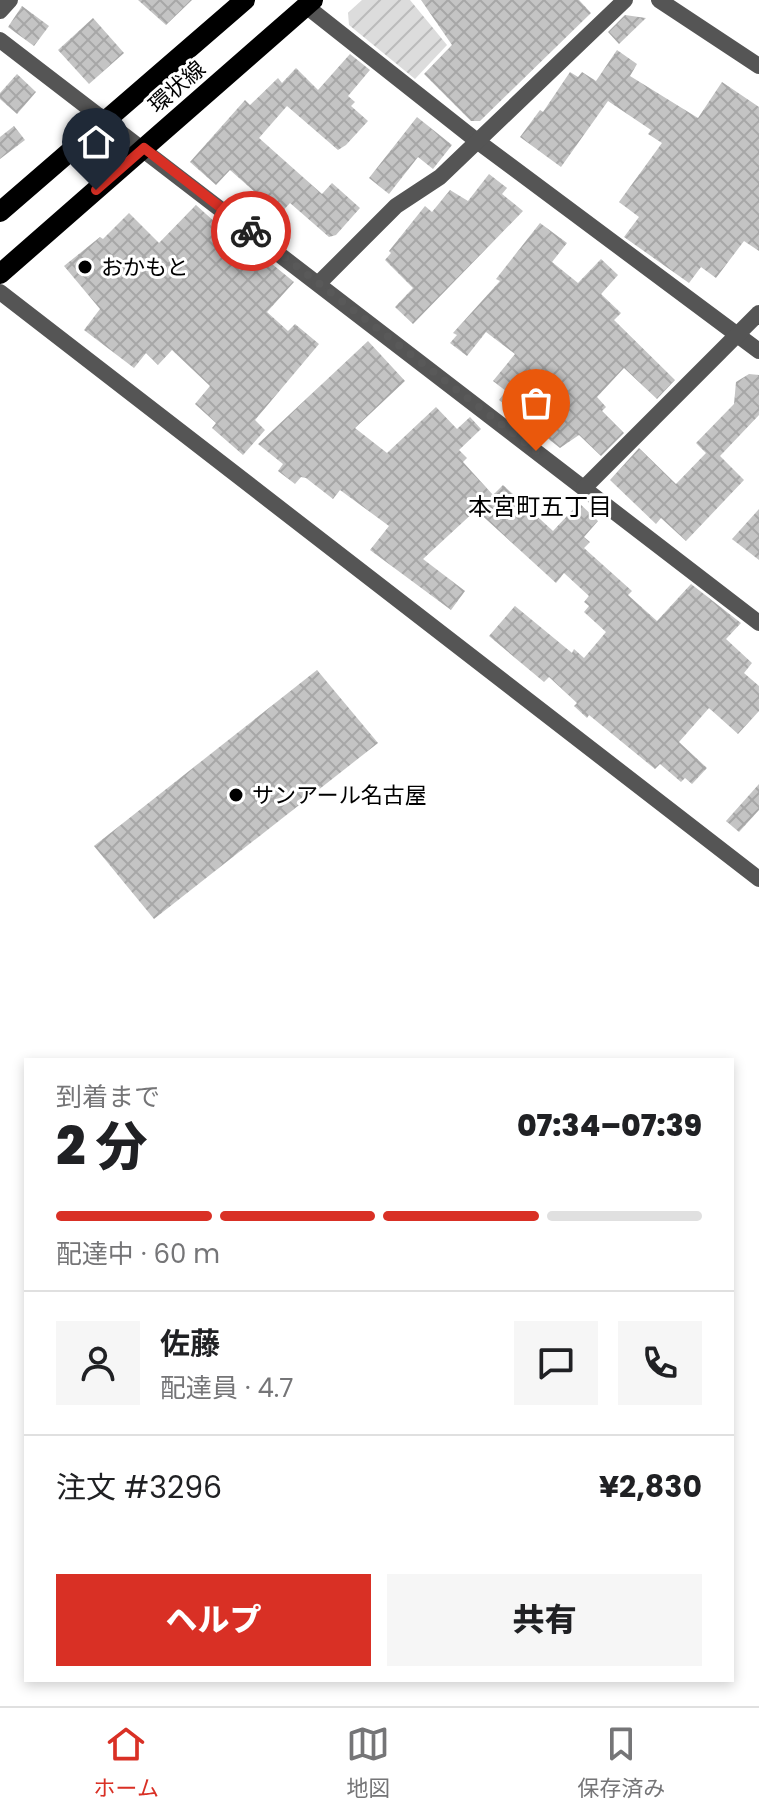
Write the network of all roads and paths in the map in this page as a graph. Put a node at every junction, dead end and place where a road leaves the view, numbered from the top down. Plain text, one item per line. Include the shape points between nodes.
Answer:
1 (10, 0) edge
2 (245, 0) edge
3 (625, 0) edge
4 (659, 0) edge
5 (309, 3) edge
6 (0, 11) edge
7 (0, 40) edge
8 (759, 66) edge
9 (107, 120) junction
10 (477, 141) junction
11 (144, 148) junction
12 (0, 212) edge
13 (0, 274) edge
14 (319, 283) junction
15 (0, 292) edge
16 (759, 313) edge
17 (737, 335) junction
18 (759, 351) edge
19 (584, 488) junction
20 (759, 623) edge
21 (759, 879) edge

1 - 6 street
2 - 9 main road, 環状線
3 - 10 street
4 - 8 street
5 - 10 street
5 - 11 main road, 環状線
7 - 9 street
9 - 11 street
9 - 12 main road, 環状線
10 - 14 street via 440,177 396,206
10 - 17 street
11 - 13 main road, 環状線
11 - 14 street
14 - 19 street
15 - 21 street
16 - 17 street
17 - 18 street
17 - 19 street
19 - 20 street

